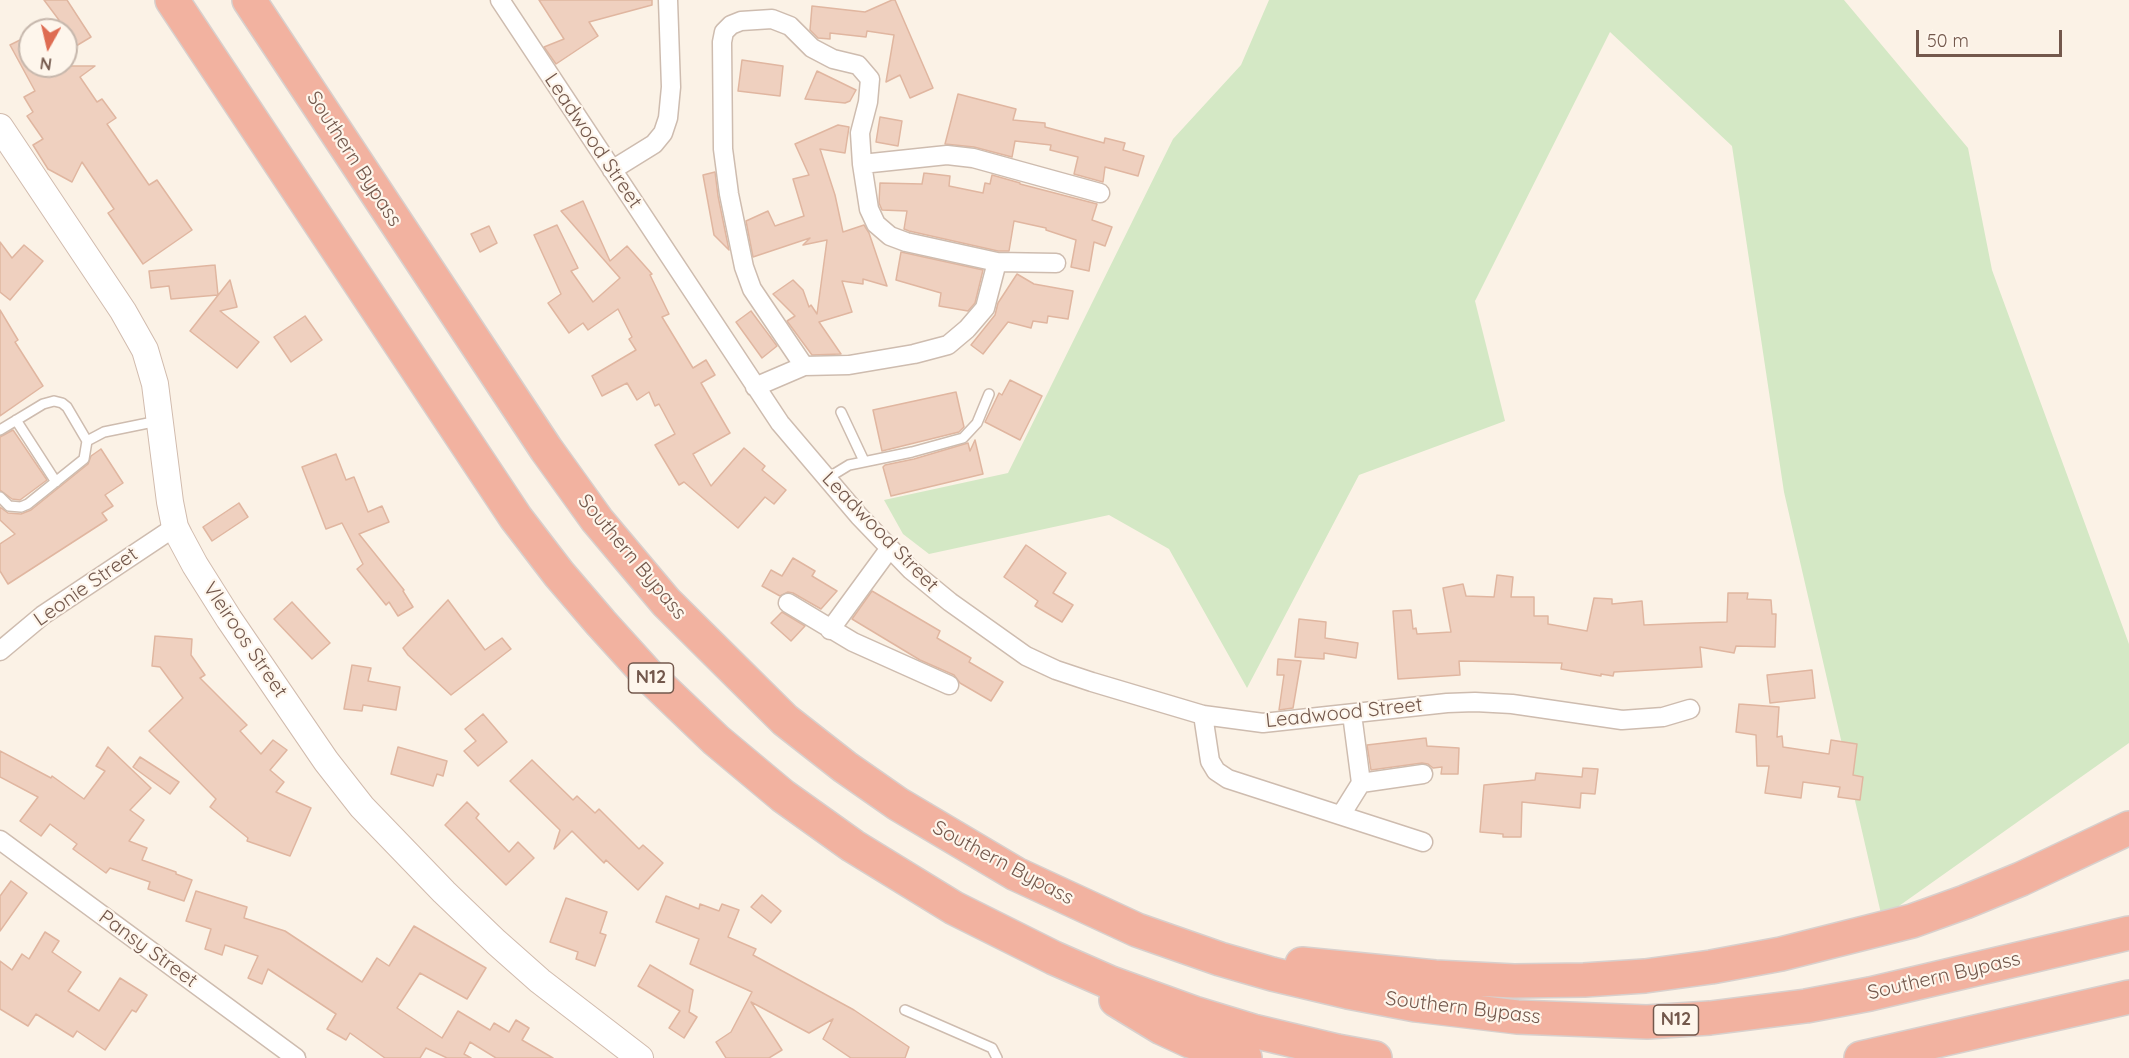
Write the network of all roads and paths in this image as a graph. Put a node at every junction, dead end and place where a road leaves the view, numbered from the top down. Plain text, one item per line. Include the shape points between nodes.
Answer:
1 (172, 0) edge
2 (249, 0) edge
3 (500, 0) edge
4 (668, 0) edge
5 (4, 143) edge
6 (862, 165) junction
7 (612, 170) junction
8 (1100, 193) dead end
9 (997, 262) junction
10 (1056, 263) dead end
11 (804, 366) junction
12 (755, 387) junction
13 (989, 394) dead end
14 (841, 412) dead end
15 (16, 420) junction
16 (160, 420) junction
17 (0, 430) edge
18 (87, 441) junction
19 (864, 461) junction
20 (826, 478) junction
21 (56, 482) junction
22 (0, 497) edge
23 (175, 527) junction
24 (890, 548) junction
25 (788, 603) dead end
26 (830, 630) junction
27 (0, 651) edge
28 (949, 685) dead end
29 (1690, 709) dead end
30 (1352, 714) junction
31 (1203, 715) junction
32 (1423, 774) dead end
33 (1361, 783) junction
34 (1341, 815) junction
35 (2129, 828) edge
36 (0, 840) edge
37 (1423, 842) dead end
38 (2129, 933) edge
39 (1054, 958) junction
40 (1220, 959) junction
41 (2129, 997) edge
42 (905, 1010) dead end
43 (296, 1058) edge
44 (640, 1058) edge
45 (997, 1058) edge
46 (1245, 1058) edge
47 (1375, 1058) edge
48 (1861, 1058) edge

1 - 39 highway, N12 via 516,518 559,574 649,676 783,796 853,846 954,908
2 - 40 highway, Southern Bypass / N12 via 546,449 597,519 666,602 721,657 785,720 845,767 963,845 1069,900 1137,930
3 - 7 street, Leadwood Street
4 - 7 street via 668,118 654,144
5 - 16 street, Vleiroos Street via 79,243 136,334 150,363
6 - 8 street via 947,155 973,158
6 - 9 street via 869,209 876,224 890,236
6 - 11 street via 860,133 870,79 858,66 812,48 790,26 772,19 731,25 722,42 723,148 744,267 752,289
7 - 12 street, Leadwood Street
9 - 10 street
9 - 11 street via 985,308 948,345 849,365
11 - 12 street
12 - 20 street, Leadwood Street
13 - 19 lane via 977,423 963,438
14 - 19 lane
15 - 17 lane
15 - 18 lane via 43,404 62,403
15 - 21 lane
16 - 18 lane via 104,432
16 - 23 street, Vleiroos Street
18 - 21 lane via 84,459
19 - 20 lane
20 - 24 street, Leadwood Street
21 - 22 lane via 21,507 9,506
23 - 27 street, Leonie Street via 52,609
23 - 44 street, Vleiroos Street via 229,619 362,807 496,942
24 - 26 street
24 - 31 street, Leadwood Street via 950,602 1026,656 1056,670
25 - 26 street
26 - 28 street
29 - 30 street, Leadwood Street via 1646,720 1475,702
30 - 31 street, Leadwood Street via 1263,723
30 - 33 street
31 - 34 street via 1210,761 1216,771
32 - 33 street
33 - 34 street
34 - 37 street
35 - 40 highway via 2020,879 1912,921 1711,967 1624,977 1514,981
36 - 43 street, Pansy Street
38 - 40 highway, Southern Bypass / N12 via 1806,1006 1647,1022 1517,1017 1416,1005
39 - 46 highway via 1162,1028
39 - 47 highway, N12 via 1194,1013 1253,1031
41 - 48 highway
42 - 45 lane via 992,1048

